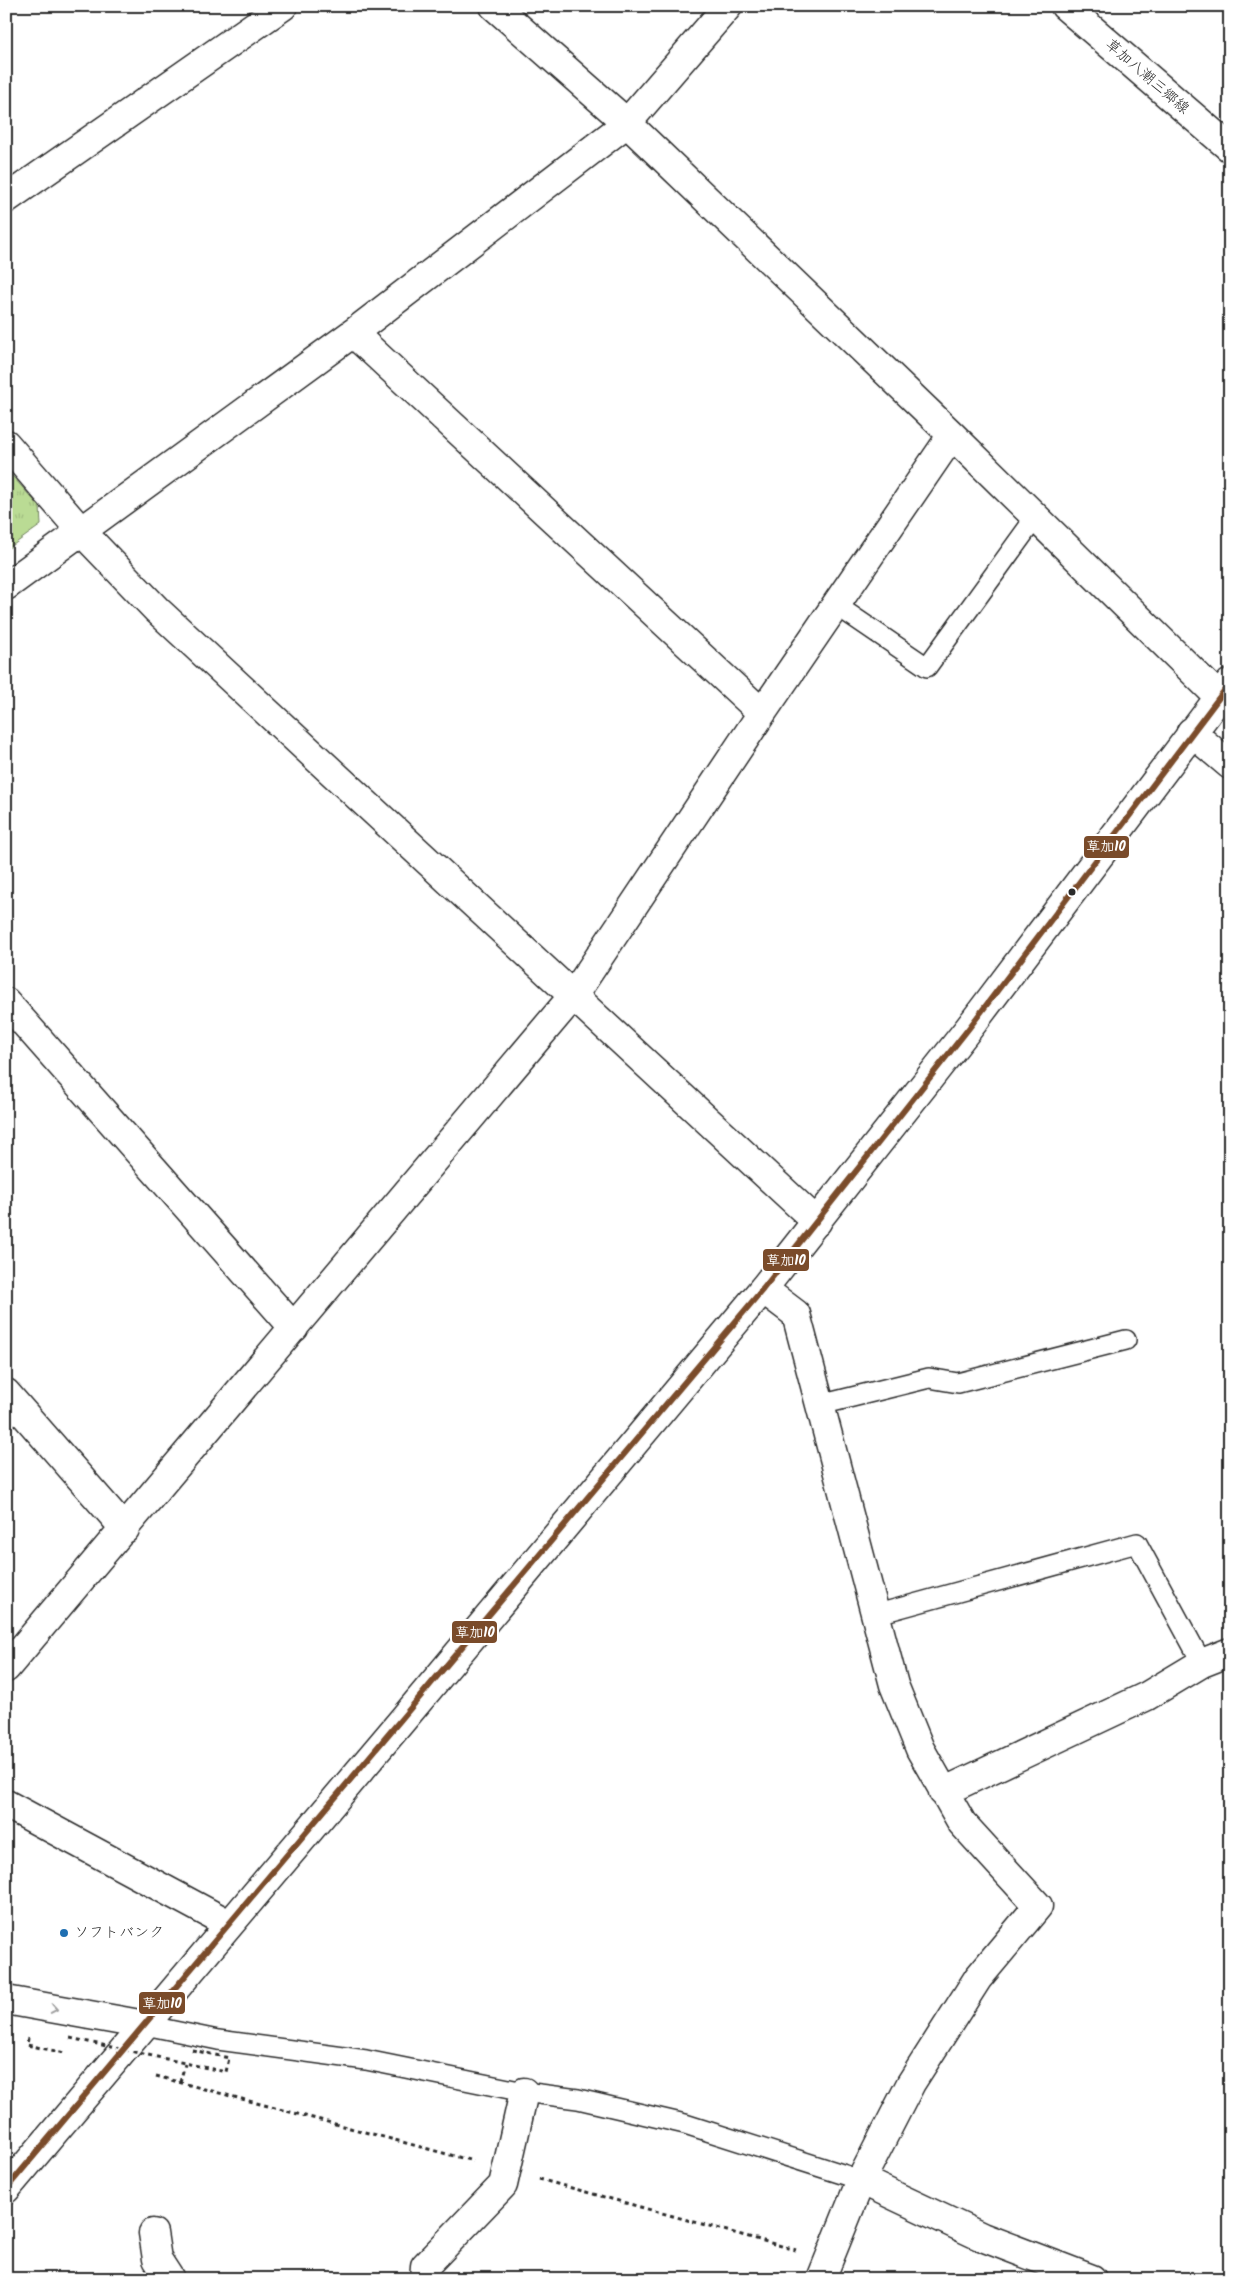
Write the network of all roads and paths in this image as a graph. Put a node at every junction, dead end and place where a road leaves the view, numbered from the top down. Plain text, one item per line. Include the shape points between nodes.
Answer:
1 (283, 6) edge
2 (494, 6) edge
3 (728, 6) edge
4 (1065, 6) edge
5 (627, 123) junction
6 (1230, 148) edge
7 (6, 199) edge
8 (353, 333) junction
9 (952, 436) junction
10 (6, 444) edge
11 (1035, 518) junction
12 (81, 530) junction
13 (6, 586) edge
14 (836, 605) junction
15 (1224, 690) edge
16 (762, 713) junction
17 (1191, 732) junction
18 (1230, 764) edge
19 (573, 996) junction
20 (10, 1012) edge
21 (818, 1222) junction
22 (763, 1289) junction
23 (294, 1328) junction
24 (1126, 1340) dead end
25 (6, 1393) edge
26 (820, 1404) junction
27 (125, 1529) junction
28 (874, 1615) junction
29 (1230, 1652) edge
30 (1202, 1663) junction
31 (6, 1668) edge
32 (943, 1792) junction
33 (6, 1804) edge
34 (229, 1924) junction
35 (6, 2000) edge
36 (145, 2025) junction
37 (70, 2038) dead end
38 (188, 2049) dead end
39 (524, 2092) junction
40 (861, 2180) junction
41 (6, 2190) edge
42 (153, 2233) dead end
43 (170, 2279) edge
44 (424, 2279) edge
45 (821, 2279) edge
46 (1092, 2279) edge

1 - 7 street
2 - 5 street
3 - 5 street
4 - 6 street, 草加八潮三郷線
5 - 8 street
5 - 9 street
8 - 12 street
8 - 16 street
9 - 11 street
9 - 14 street
10 - 12 street
11 - 14 lane via 927,667
11 - 15 street
12 - 13 street
12 - 19 street via 157,610
14 - 16 street
15 - 17 street
16 - 19 street
17 - 18 street
17 - 21 street via 970,1028
19 - 21 street
19 - 23 street
20 - 23 street
21 - 22 street
22 - 26 street via 796,1314
22 - 34 street
23 - 27 street
24 - 26 lane via 958,1383 929,1378
25 - 27 street
26 - 28 street
27 - 31 street
28 - 30 lane via 1137,1543
28 - 32 street via 894,1685 920,1749
29 - 30 street
30 - 32 street via 1147,1696
32 - 40 street via 962,1823 1038,1906 973,1986 911,2083
33 - 34 street
34 - 36 street
35 -> 36 street
36 - 39 lane via 218,2040 366,2060
36 - 41 street
37 - 38 path, bridge via 226,2072 229,2058
39 - 40 lane via 578,2099 685,2124
39 - 44 street via 503,2185 425,2266
40 - 45 street
40 - 46 street via 982,2237
42 - 43 street via 157,2259

